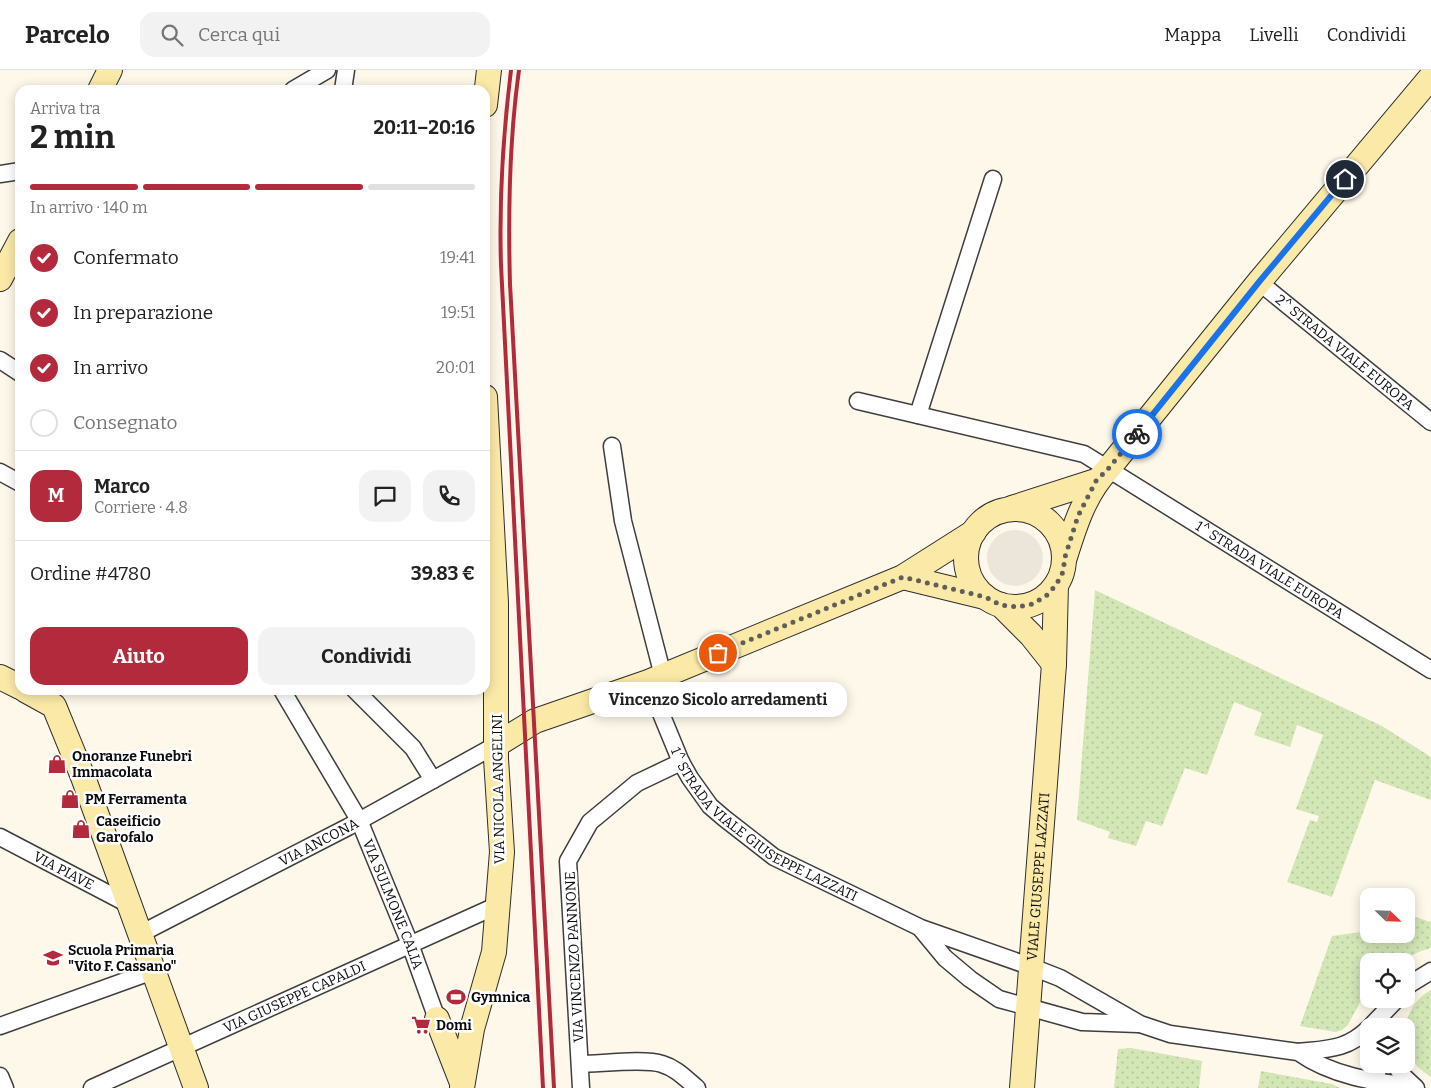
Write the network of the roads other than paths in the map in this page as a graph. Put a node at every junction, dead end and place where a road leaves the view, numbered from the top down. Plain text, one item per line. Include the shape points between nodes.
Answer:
1 (110, 70) edge
2 (327, 70) edge
3 (346, 70) edge
4 (489, 70) edge
5 (1431, 77) edge
6 (102, 85) edge
7 (302, 85) edge
8 (344, 85) edge
9 (487, 85) edge
10 (15, 172) edge
11 (0, 174) edge
12 (994, 179) dead end
13 (15, 251) edge
14 (0, 279) edge
15 (1259, 282) junction
16 (0, 360) edge
17 (15, 370) edge
18 (858, 401) dead end
19 (918, 415) junction
20 (1431, 422) edge
21 (612, 446) dead end
22 (0, 472) edge
23 (1102, 475) junction
24 (15, 480) edge
25 (1012, 508) junction
26 (974, 532) junction
27 (1065, 557) junction
28 (490, 567) edge
29 (903, 577) junction
30 (1056, 585) junction
31 (491, 601) edge
32 (993, 601) junction
33 (1054, 664) junction
34 (1431, 670) edge
35 (0, 677) edge
36 (655, 679) junction
37 (15, 684) edge
38 (34, 695) edge
39 (285, 695) edge
40 (360, 695) edge
41 (496, 745) junction
42 (681, 762) junction
43 (432, 780) junction
44 (359, 820) junction
45 (0, 837) edge
46 (128, 904) junction
47 (498, 905) junction
48 (921, 928) junction
49 (140, 934) junction
50 (410, 944) junction
51 (1032, 967) junction
52 (153, 971) junction
53 (1431, 971) edge
54 (1415, 981) edge
55 (1389, 1008) edge
56 (1029, 1009) junction
57 (1379, 1018) edge
58 (437, 1019) junction
59 (1140, 1024) junction
60 (0, 1026) edge
61 (472, 1029) junction
62 (1360, 1037) edge
63 (182, 1048) junction
64 (1298, 1052) junction
65 (580, 1064) junction
66 (1400, 1073) edge
67 (0, 1076) edge
68 (1374, 1085) edge
69 (463, 1086) edge
70 (1415, 1087) edge
71 (5, 1088) edge
72 (92, 1088) edge
73 (196, 1088) edge
74 (581, 1088) edge
75 (697, 1088) edge
76 (1022, 1088) edge

1 - 6 street
2 - 7 street
3 - 8 street
4 - 9 street
5 - 15 street
10 - 11 street
12 - 19 street
13 - 14 street
15 - 20 street, 2^ STRADA VIALE EUROPA
15 - 23 street
16 - 17 street
18 - 19 street, 1^ STRADA VIALE EUROPA
19 - 23 street, 1^ STRADA VIALE EUROPA via 1084,454
21 - 36 street, 1^ STRADA VIALE GIUSEPPE LAZZATI via 623,521
22 - 24 street
23 - 25 street
23 - 27 street via 1078,516
23 - 34 street, 1^ STRADA VIALE EUROPA
25 - 26 street via 984,520
25 - 27 street via 1042,516 1054,527 1062,541
26 - 29 street
26 - 32 street via 966,559 969,573 975,586
27 - 30 street via 1063,572
28 - 31 street, VIA NICOLA ANGELINI
29 - 32 street
29 - 36 street
30 - 32 street via 1032,604 1017,607
30 - 33 street, VIALE GIUSEPPE LAZZATI
31 - 41 street, VIA NICOLA ANGELINI
32 - 33 street via 1031,635
33 - 51 street, VIALE GIUSEPPE LAZZATI
35 - 37 street
36 - 41 street via 535,721
36 - 42 street, 1^ STRADA VIALE GIUSEPPE LAZZATI
38 - 46 street via 54,706
39 - 44 street, VIA SULMONE CALIA
40 - 43 street via 413,748
41 - 43 street, VIA ANCONA
41 - 47 street, VIA NICOLA ANGELINI via 502,852
42 - 48 street, 1^ STRADA VIALE GIUSEPPE LAZZATI via 710,806 774,857
42 - 65 street, VIA VINCENZO PANNONE via 636,783 590,822 568,861
43 - 44 street, VIA ANCONA
44 - 49 street, VIA ANCONA
44 - 50 street, VIA SULMONE CALIA
45 - 46 street, VIA PIAVE
46 - 49 street
47 - 50 street, VIA GIUSEPPE CAPALDI
47 - 61 street, VIA NICOLA ANGELINI via 492,959
48 - 51 street, 1^ STRADA VIALE GIUSEPPE LAZZATI
48 - 56 street, 1^ STRADA VIALE GIUSEPPE LAZZATI via 945,958 970,980 999,999
49 - 52 street
50 - 58 street, VIA SULMONE CALIA
50 - 63 street, VIA GIUSEPPE CAPALDI
51 - 56 street, VIALE GIUSEPPE LAZZATI
51 - 59 street, 1^ STRADA VIALE GIUSEPPE LAZZATI via 1060,978
52 - 60 street
52 - 63 street
53 - 54 street
55 - 57 street
56 - 59 street, 1^ STRADA VIALE GIUSEPPE LAZZATI via 1082,1022
56 - 76 street, VIALE GIUSEPPE LAZZATI
58 - 61 street
58 - 69 street
59 - 64 street, 1^ STRADA VIALE GIUSEPPE LAZZATI via 1170,1034
61 - 69 street, VIA NICOLA ANGELINI
62 - 64 street via 1335,1049
63 - 72 street, VIA GIUSEPPE CAPALDI
63 - 73 street
64 - 68 street, 1^ STRADA VIALE GIUSEPPE LAZZATI via 1309,1060
65 - 74 street, VIA VINCENZO PANNONE
65 - 75 street via 660,1063 674,1069
66 - 70 street
67 - 71 street
68 - 70 street, 1^ STRADA VIALE GIUSEPPE LAZZATI

